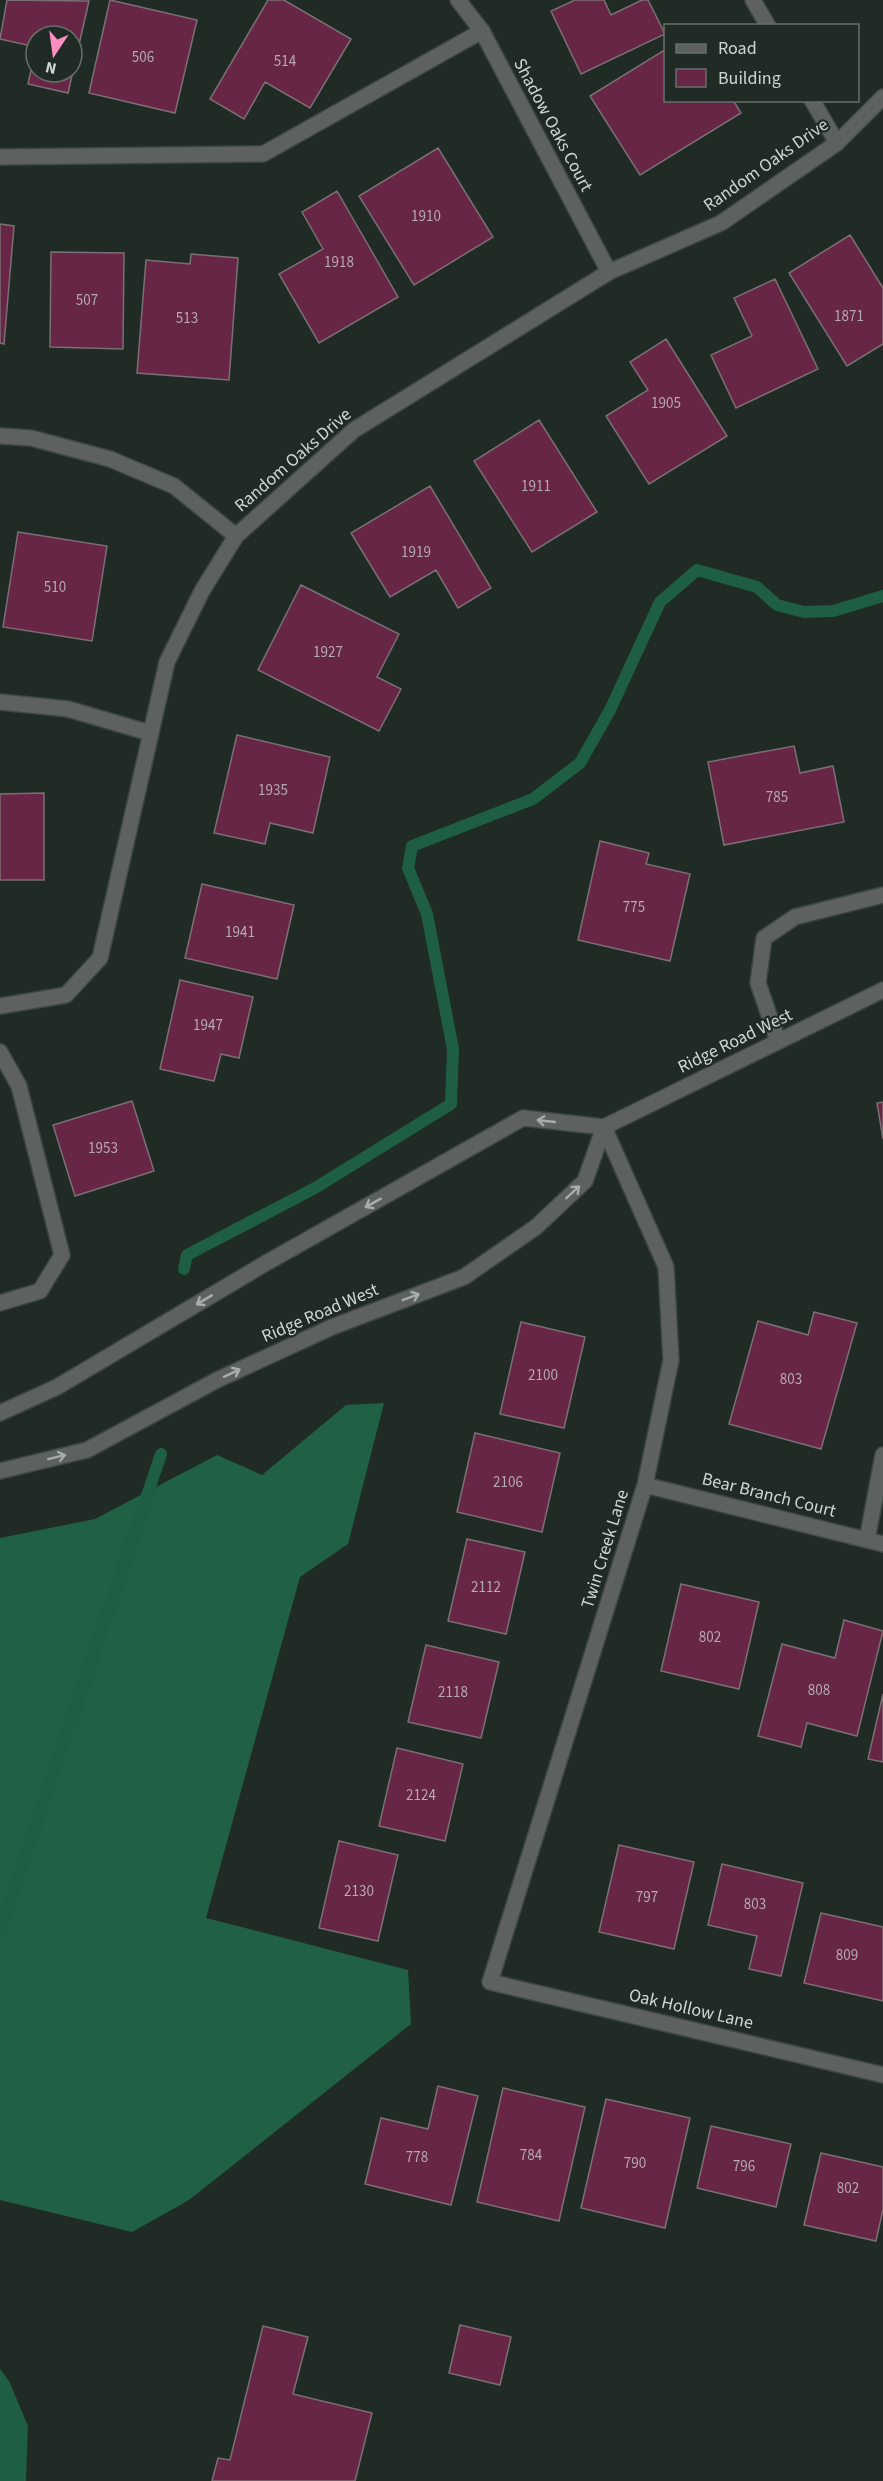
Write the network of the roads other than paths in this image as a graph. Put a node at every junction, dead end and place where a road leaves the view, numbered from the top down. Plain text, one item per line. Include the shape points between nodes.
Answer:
1 (458, 0) edge
2 (753, 0) edge
3 (767, 24) edge
4 (482, 31) junction
5 (883, 97) edge
6 (813, 102) edge
7 (837, 143) junction
8 (0, 157) edge
9 (609, 272) junction
10 (0, 436) edge
11 (236, 536) junction
12 (0, 702) edge
13 (150, 733) junction
14 (883, 895) edge
15 (883, 990) edge
16 (0, 1006) edge
17 (778, 1041) junction
18 (0, 1052) edge
19 (604, 1127) junction
20 (0, 1303) edge
21 (0, 1413) edge
22 (883, 1455) edge
23 (0, 1471) edge
24 (645, 1485) junction
25 (867, 1540) junction
26 (883, 1544) edge
27 (490, 1982) joint
28 (883, 2075) edge

1 - 4 street, Shadow Oaks Court
2 - 3 street
4 - 8 street via 263,154
4 - 9 street, Shadow Oaks Court
5 - 7 street, Random Oaks Drive
6 - 7 street
7 - 9 street, Random Oaks Drive via 721,223
9 - 11 street, Random Oaks Drive via 354,430
10 - 11 street via 31,438 110,459 174,486
11 - 13 street, Random Oaks Drive via 202,591 167,662
12 - 13 street via 68,709
13 - 16 street, Random Oaks Drive via 100,958 66,995
14 - 17 street via 795,917 764,938 758,983
15 - 17 street, Ridge Road West
17 - 19 street, Ridge Road West
18 - 20 street via 19,1086 62,1255 40,1291
19 -> 21 street via 523,1118 57,1387
23 -> 19 street, Ridge Road West via 87,1450 217,1380 290,1346 464,1277 536,1227 585,1181
19 - 24 street, Twin Creek Lane via 666,1268 671,1360
22 - 25 street
24 - 25 street, Bear Branch Court
24 - 27 street, Twin Creek Lane
25 - 26 street, Bear Branch Court
27 - 28 street, Oak Hollow Lane

